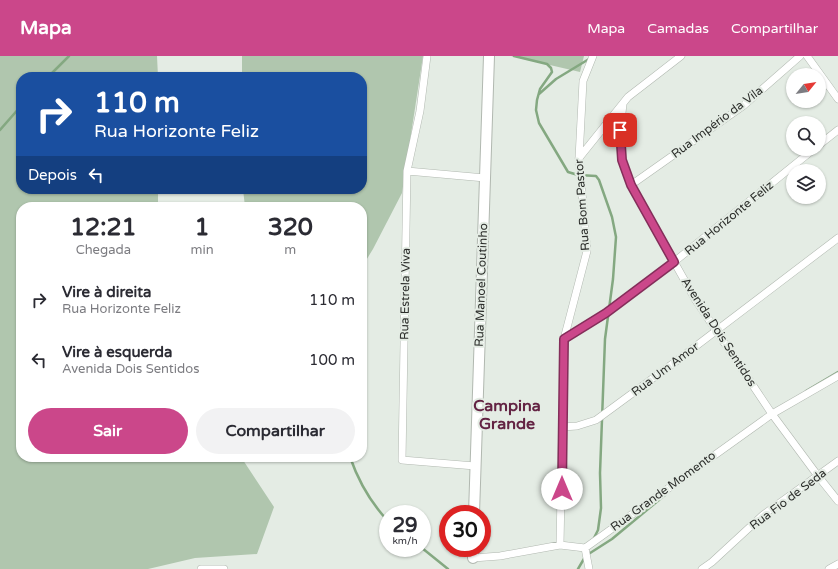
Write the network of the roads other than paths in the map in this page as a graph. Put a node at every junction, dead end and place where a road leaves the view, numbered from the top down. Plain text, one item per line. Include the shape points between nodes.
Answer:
1 (427, 56) edge
2 (489, 56) edge
3 (593, 56) edge
4 (681, 56) edge
5 (800, 56) edge
6 (806, 56) edge
7 (838, 99) edge
8 (623, 104) junction
9 (838, 130) edge
10 (826, 139) edge
11 (805, 156) edge
12 (579, 158) junction
13 (407, 171) junction
14 (485, 178) junction
15 (631, 185) junction
16 (838, 238) edge
17 (674, 262) junction
18 (716, 330) junction
19 (564, 339) junction
20 (838, 376) edge
21 (772, 414) junction
22 (562, 427) junction
23 (838, 461) edge
24 (475, 466) junction
25 (818, 476) junction
26 (838, 501) edge
27 (474, 505) edge
28 (560, 545) junction
29 (585, 548) junction
30 (491, 555) edge
31 (838, 564) edge
32 (201, 569) edge
33 (224, 569) edge
34 (589, 569) edge
35 (702, 569) edge
36 (829, 569) edge

1 - 13 street, Rua Estrela Viva via 420,111
2 - 14 street, Rua Manoel Coutinho
3 - 12 street, Rua Bom Pastor via 583,81
4 - 8 street via 628,97
5 - 15 street, Rua Império da Vila via 743,106
6 - 7 street
8 - 12 street
8 - 15 street, Avenida Dois Sentidos via 620,130 622,160
9 - 10 street
11 - 17 street, Rua Horizonte Feliz
12 - 19 street, Rua Bom Pastor via 587,251
13 - 14 street
13 - 24 street, Rua Estrela Viva via 402,460
14 - 24 street, Rua Manoel Coutinho
15 - 17 street, Avenida Dois Sentidos
16 - 18 street, Rua Um Amor
17 - 18 street, Avenida Dois Sentidos
17 - 19 street, Rua Horizonte Feliz via 606,313
18 - 21 street, Avenida Dois Sentidos
18 - 22 street, Rua Um Amor via 596,420 577,426
19 - 22 street, Rua Bom Pastor
20 - 21 street, Rua Grande Momento
21 - 25 street, Avenida Dois Sentidos
21 - 29 street, Rua Grande Momento
22 - 28 street, Rua Bom Pastor
23 - 25 street, Rua Fio de Seda
24 - 27 street, Rua Manoel Coutinho
25 - 26 street, Avenida Dois Sentidos
25 - 35 street, Rua Fio de Seda via 763,514
28 - 29 street
28 - 30 street via 500,556
29 - 34 street
31 - 36 street
32 - 33 street

